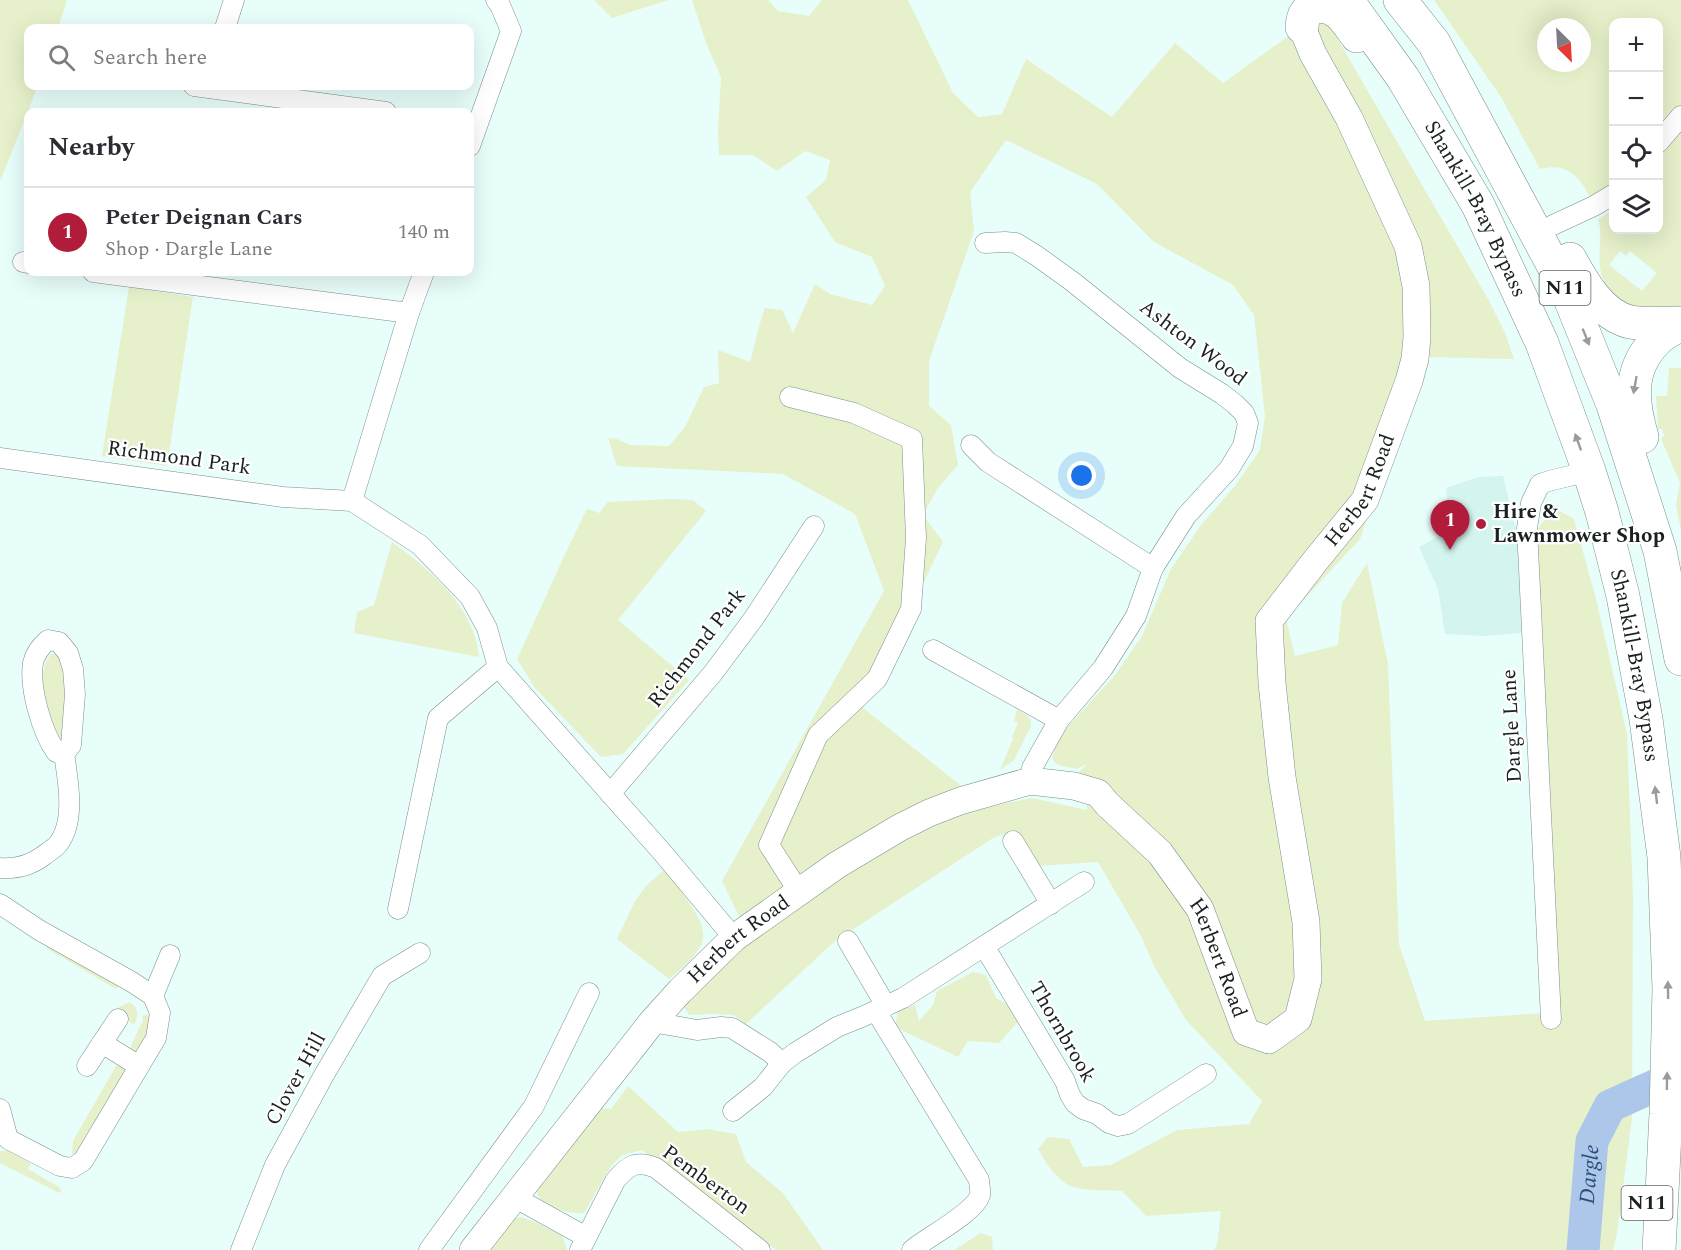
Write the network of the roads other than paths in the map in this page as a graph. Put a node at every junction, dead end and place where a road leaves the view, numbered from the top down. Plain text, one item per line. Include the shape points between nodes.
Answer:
1 (234, 0) edge
2 (496, 0) edge
3 (1347, 0) edge
4 (1400, 0) edge
5 (1300, 14) edge
6 (226, 24) edge
7 (1434, 43) junction
8 (224, 90) edge
9 (356, 108) edge
10 (1681, 116) edge
11 (474, 123) edge
12 (1663, 137) edge
13 (1609, 197) edge
14 (1553, 225) junction
15 (985, 243) dead end
16 (124, 276) edge
17 (423, 276) edge
18 (409, 313) junction
19 (1533, 323) junction
20 (1681, 324) edge
21 (790, 397) dead end
22 (971, 445) dead end
23 (0, 458) edge
24 (1589, 471) junction
25 (352, 501) junction
26 (814, 526) dead end
27 (1660, 551) junction
28 (1154, 568) junction
29 (933, 650) dead end
30 (1681, 659) edge
31 (498, 667) junction
32 (1059, 720) junction
33 (64, 754) junction
34 (1030, 781) junction
35 (610, 794) junction
36 (1013, 841) dead end
37 (0, 868) edge
38 (1084, 882) dead end
39 (799, 892) junction
40 (1051, 903) junction
41 (0, 904) edge
42 (398, 909) dead end
43 (735, 938) junction
44 (848, 941) dead end
45 (984, 946) junction
46 (420, 953) dead end
47 (170, 955) dead end
48 (589, 993) dead end
49 (153, 996) junction
50 (881, 1008) junction
51 (118, 1019) dead end
52 (1551, 1019) dead end
53 (652, 1022) junction
54 (102, 1043) junction
55 (782, 1063) junction
56 (87, 1066) dead end
57 (139, 1066) junction
58 (1206, 1074) dead end
59 (0, 1109) edge
60 (733, 1111) dead end
61 (1664, 1160) junction
62 (514, 1197) junction
63 (583, 1243) edge
64 (241, 1250) edge
65 (429, 1250) edge
66 (473, 1250) edge
67 (760, 1250) edge
68 (912, 1250) edge
69 (1642, 1250) edge
70 (1659, 1250) edge

1 - 6 street
2 - 11 street via 512,31
3 - 19 highway, Shankill-Bray Bypass / N11 via 1403,78 1478,205
4 - 7 highway, Shankill-Bray Bypass / N11
5 - 19 highway, N11 via 1330,6 1345,19 1450,177 1514,301
5 - 34 street, Herbert Road via 1313,54 1349,118 1408,246 1417,316 1415,359 1409,381 1365,500 1269,621 1282,777 1306,922 1308,979 1298,1019 1269,1040 1246,1032 1200,909 1160,853 1098,792
7 - 14 highway, N11 via 1465,78
7 -> 27 highway, Shankill-Bray Bypass / N11 via 1567,291 1613,405
8 - 9 street
10 - 12 street
13 - 14 street
14 - 20 highway, N11 via 1572,263 1600,304 1628,321
15 - 28 street, Ashton Wood via 1016,243 1037,256 1244,413 1248,423 1243,446 1229,469 1186,516
16 - 18 street
17 - 18 street
18 - 25 street
24 -> 19 highway, Shankill-Bray Bypass / N11
20 -> 27 highway, N11 via 1651,347 1642,361 1633,393 1647,453
21 - 39 street via 854,413 912,439 916,538 911,609 877,679 818,735 769,845
22 - 28 street via 988,462
23 - 25 street, Richmond Park via 283,497
24 - 52 street, Dargle Lane via 1540,484 1527,528
61 -> 24 highway, Shankill-Bray Bypass / N11 via 1669,989 1664,856 1646,719 1623,596
25 - 31 street, Richmond Park via 420,544 470,597 487,628
26 - 35 street, Richmond Park via 713,673
27 - 30 highway, Shankill-Bray Bypass / N11
28 - 32 street, Ashton Wood via 1136,616 1103,668
29 - 32 street
31 - 35 street, Richmond Park
31 - 42 street via 438,718
32 - 34 street, Ashton Wood via 1032,768
33 - 33 street via 71,746 73,732 73,669 59,642 48,640 33,663 33,684 51,744 56,752
33 - 37 street via 70,794 67,825 58,844 37,861 12,869
34 - 39 street, Herbert Road via 929,813 837,865
35 - 43 street, Richmond Park
36 - 40 street
38 - 40 street
39 - 43 street, Herbert Road
40 - 45 street
41 - 49 street
43 - 53 street, Herbert Road
44 - 50 street
45 - 50 street
45 - 58 street, Thornbrook via 1070,1095 1083,1109 1109,1123 1128,1124
46 - 64 street, Clover Hill via 382,976 276,1165
47 - 49 street
48 - 65 street via 534,1106
49 - 57 street via 160,1013 156,1038
50 - 55 street via 837,1027
50 - 68 street via 979,1180 980,1196 970,1208
51 - 54 street
53 - 55 street via 697,1030 732,1028
53 - 62 street, Herbert Road
54 - 56 street
54 - 57 street
55 - 60 street via 763,1088
57 - 59 street via 82,1161 72,1168 60,1166 8,1139
61 - 69 highway, N11 via 1648,1191
61 - 70 highway, Shankill-Bray Bypass / N11
62 - 63 street, Pemberton
62 - 66 street, Herbert Road
63 - 67 street, Pemberton via 615,1181 632,1165 644,1163 656,1168

